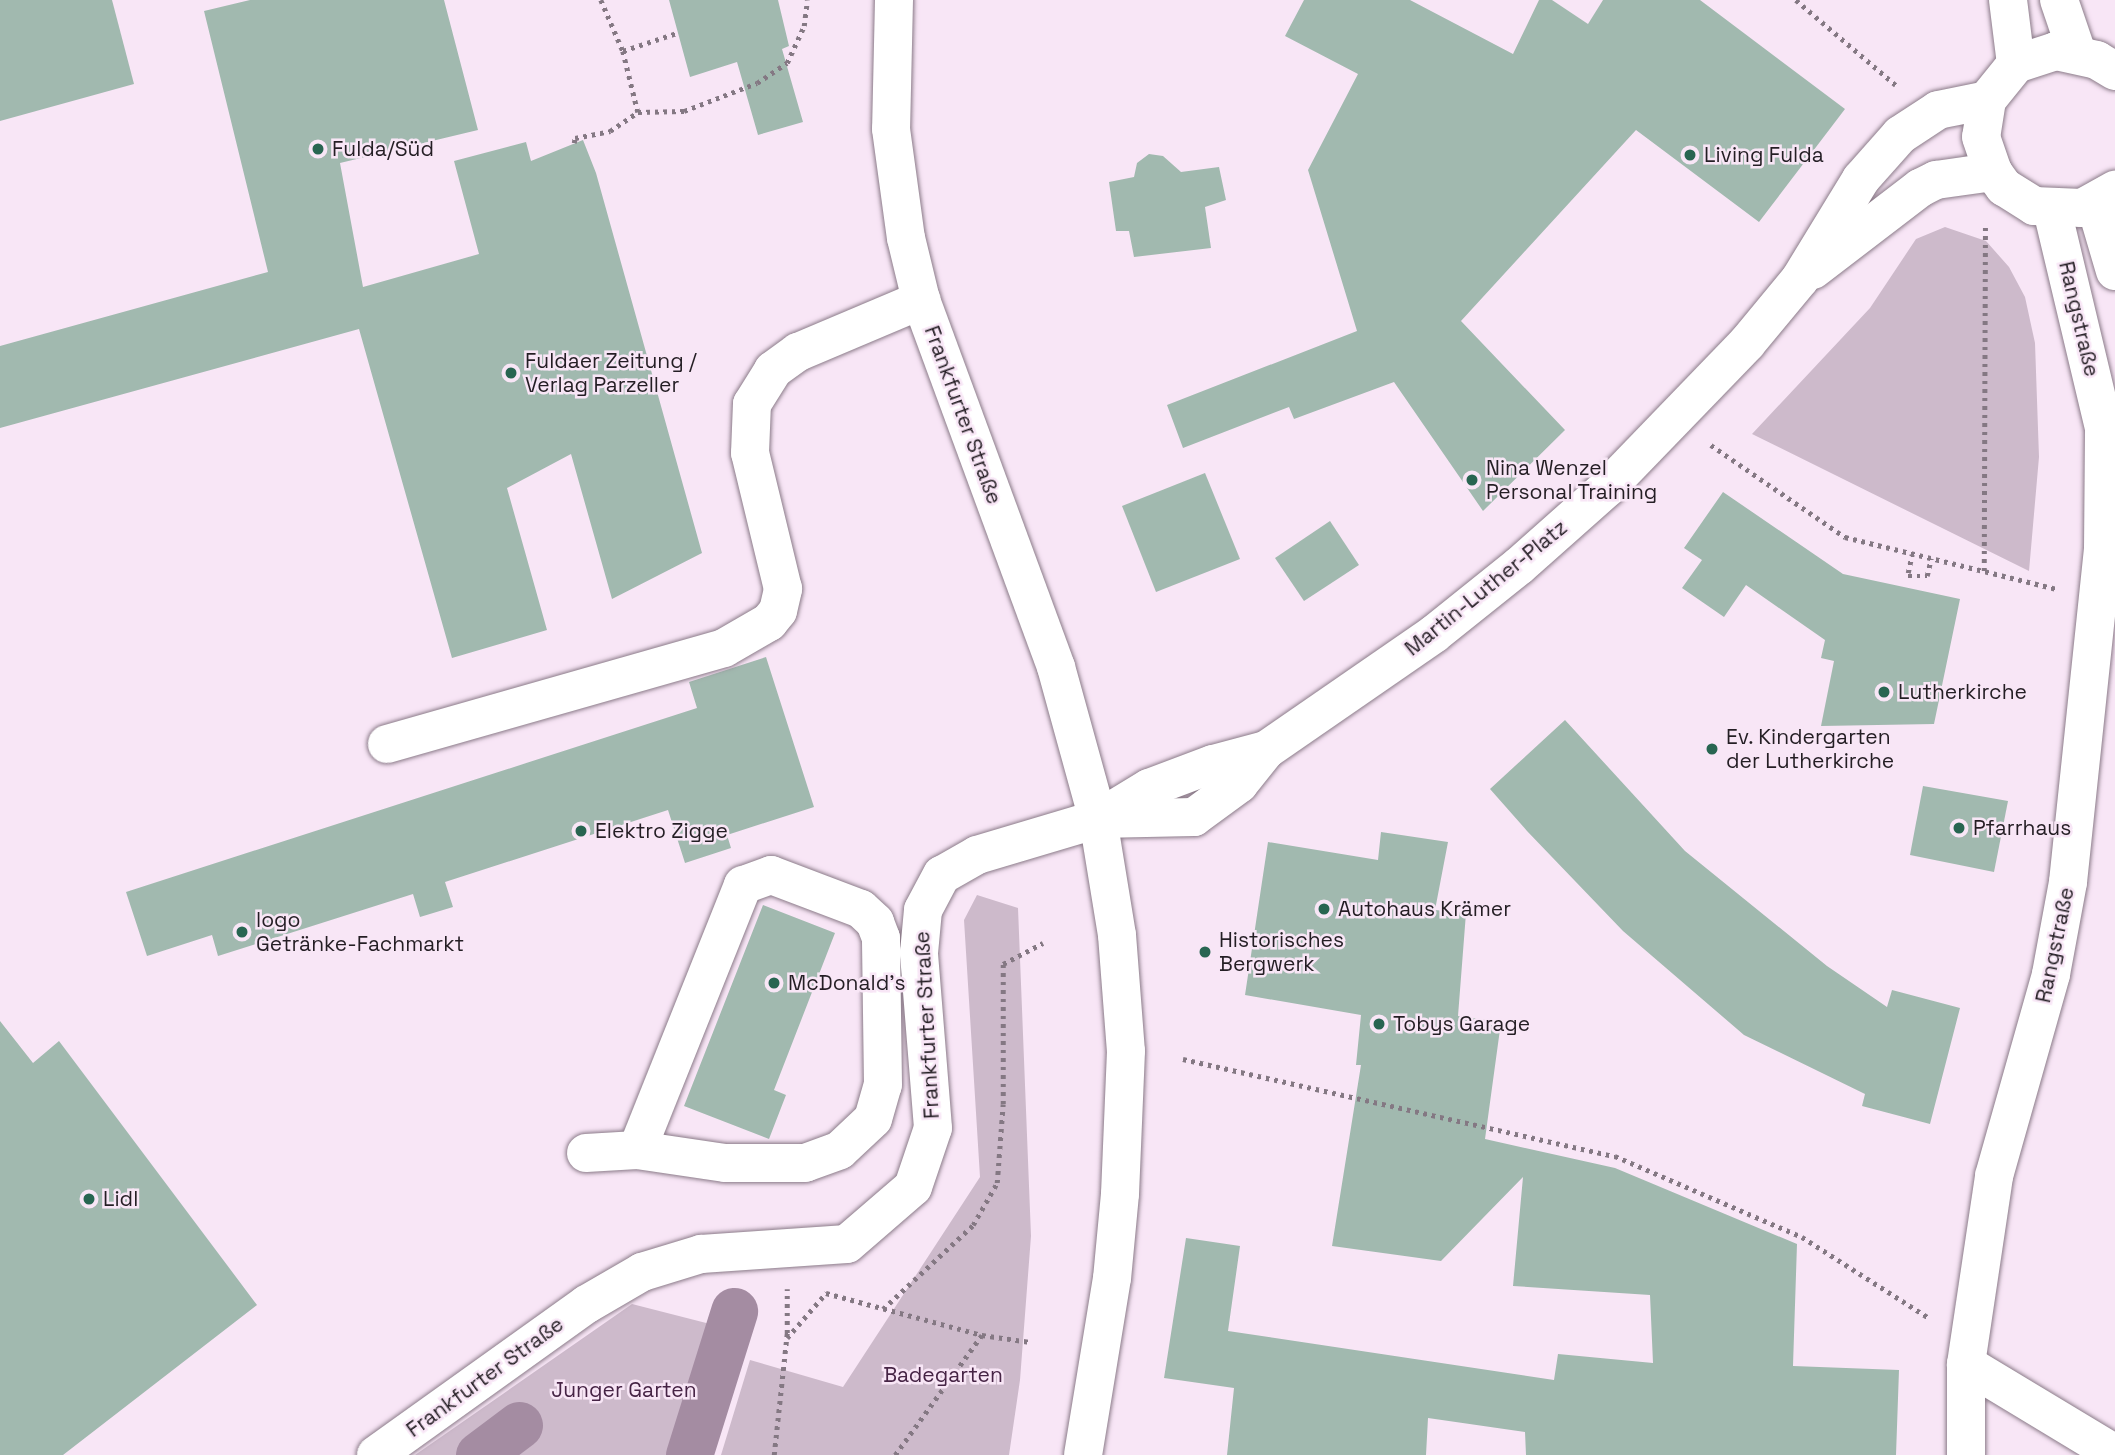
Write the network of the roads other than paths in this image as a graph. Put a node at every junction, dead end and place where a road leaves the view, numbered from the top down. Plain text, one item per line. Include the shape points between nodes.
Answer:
1 (894, 0) edge
2 (2008, 0) edge
3 (2059, 0) edge
4 (2077, 53) junction
5 (2016, 64) junction
6 (2115, 71) edge
7 (1987, 100) junction
8 (1993, 172) junction
9 (2105, 197) edge
10 (2052, 210) junction
11 (2115, 271) edge
12 (1800, 279) junction
13 (921, 300) junction
14 (2115, 391) edge
15 (2104, 428) junction
16 (387, 744) dead end
17 (1098, 819) junction
18 (637, 1150) junction
19 (586, 1153) dead end
20 (1966, 1364) junction
21 (2115, 1454) edge
22 (376, 1455) edge
23 (1083, 1455) edge
24 (1966, 1455) edge

1 - 13 street, Frankfurter Straße via 891,129 906,238
2 - 5 street
3 - 4 street
4 - 5 street via 2056,51
4 - 6 street
5 - 7 street
7 - 8 street via 1981,137
7 - 12 street, Martin-Luther-Platz via 1938,110 1900,135 1861,179
8 - 10 street via 2018,198
8 - 12 street, Martin-Luther-Platz via 1936,180 1920,188
9 - 10 street
9 - 11 street
10 - 15 street, Rangstraße
12 - 17 street, Martin-Luther-Platz via 1747,343 1608,487 1434,634 1266,750 1149,788
13 - 16 street via 798,352 772,370 752,404 750,453 783,589 769,622 724,648
13 - 17 street, Frankfurter Straße via 1056,667
14 - 15 street, Rangstraße
15 - 20 street, Rangstraße via 2100,586 2068,882 2051,974 1994,1176
17 - 22 street, Frankfurter Straße via 977,855 958,863 934,885 923,910 919,953 933,1128 913,1187 847,1244 701,1254 642,1272 587,1304
17 - 23 street, Frankfurter Straße via 1117,935 1125,1101 1112,1278
18 - 18 street via 725,1164 805,1163 841,1150 873,1119 883,1085 881,938 875,922 861,909 771,875 743,885
18 - 19 street
20 - 21 street
20 - 24 street, Rangstraße

